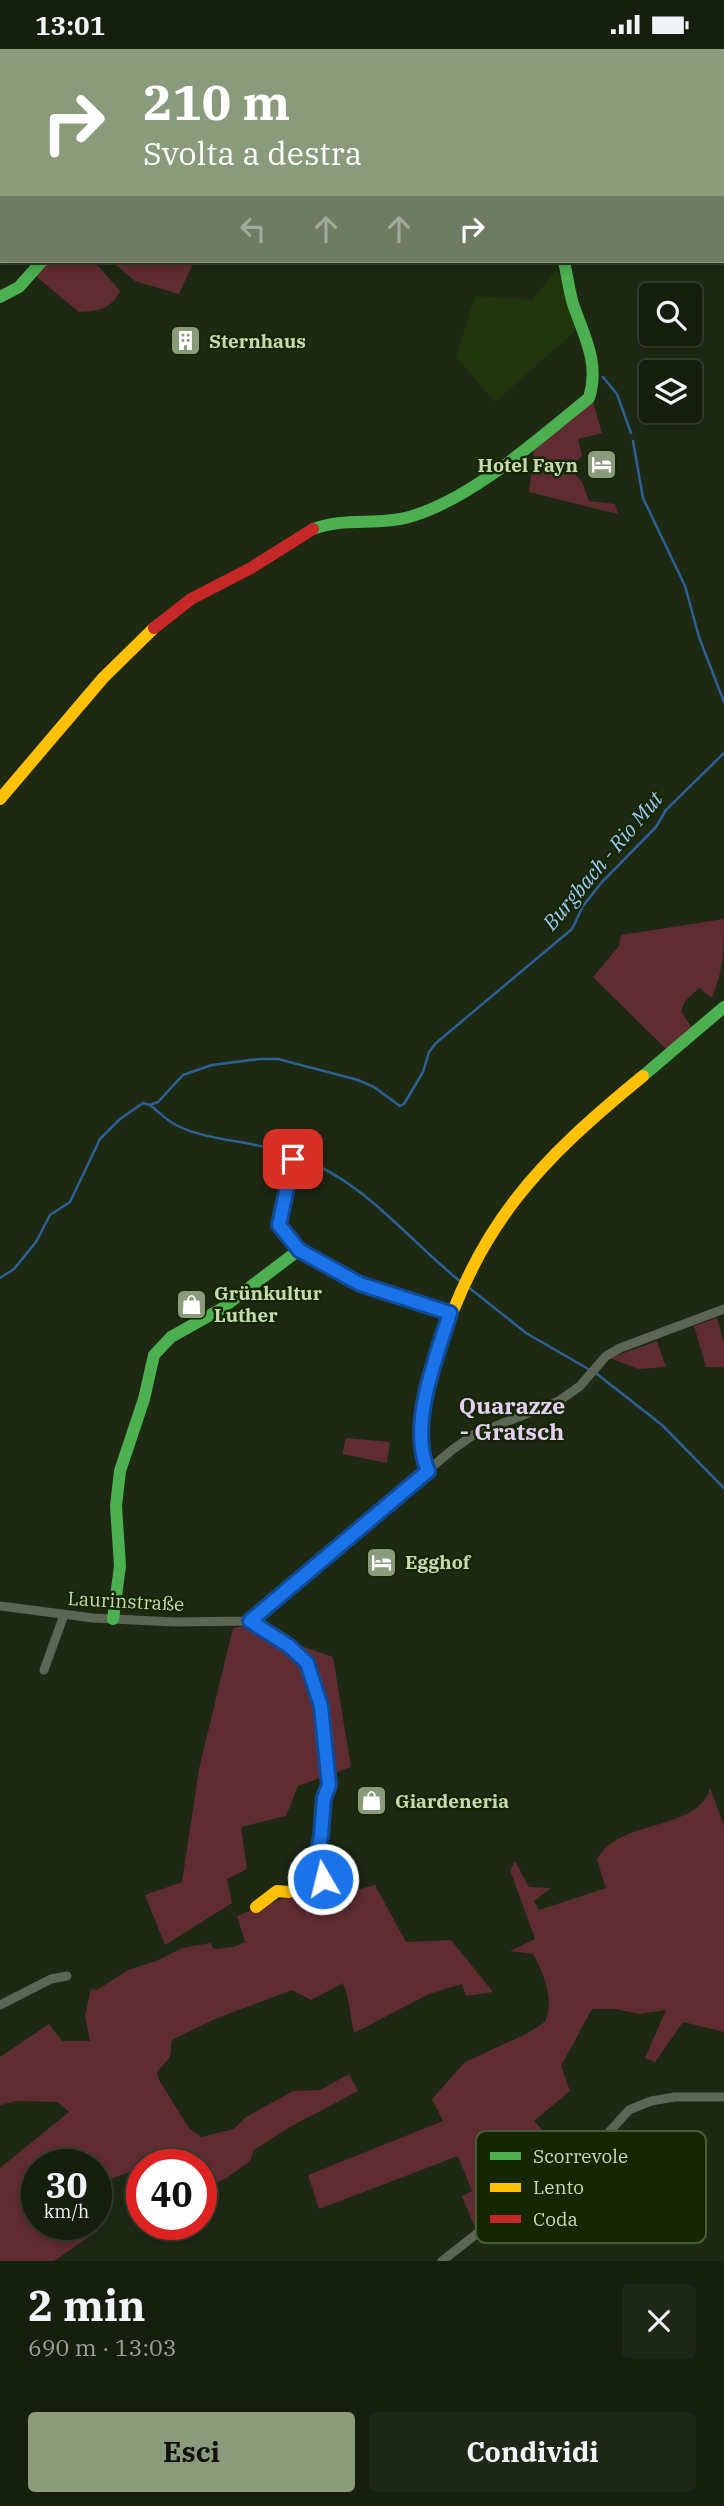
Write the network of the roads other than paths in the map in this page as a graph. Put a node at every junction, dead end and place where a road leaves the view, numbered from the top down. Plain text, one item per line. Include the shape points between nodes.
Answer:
1 (41, 263) edge
2 (564, 263) edge
3 (0, 297) edge
4 (0, 799) edge
5 (724, 1007) edge
6 (294, 1154) dead end
7 (299, 1250) junction
8 (724, 1309) edge
9 (450, 1313) junction
10 (428, 1471) junction
11 (0, 1606) edge
12 (64, 1615) junction
13 (113, 1619) junction
14 (250, 1621) junction
15 (44, 1670) dead end
16 (256, 1907) dead end
17 (67, 1976) dead end
18 (0, 2005) edge
19 (724, 2097) edge
20 (610, 2131) edge
21 (476, 2234) edge
22 (442, 2261) edge

1 - 3 street via 15,292
2 - 4 street via 569,292 592,355 595,374 589,398 522,453 449,499 397,520 312,529 174,610 107,672
5 - 9 street via 610,1104 522,1189 488,1236
6 - 7 street via 279,1225
7 - 9 street via 360,1284
7 - 13 street via 221,1309 171,1336 154,1355 120,1471 116,1506 120,1566
8 - 10 street via 606,1356 580,1386 559,1401 473,1436
9 - 10 street via 421,1428 422,1458
10 - 14 street
11 - 12 street, Laurinstraße
12 - 13 street, Laurinstraße
12 - 15 street
13 - 14 street, Laurinstraße
14 - 16 street via 307,1663 321,1706 329,1785 316,1860 323,1879 289,1892 277,1891
17 - 18 street via 51,1979
19 - 20 street via 651,2101 629,2110
21 - 22 street

